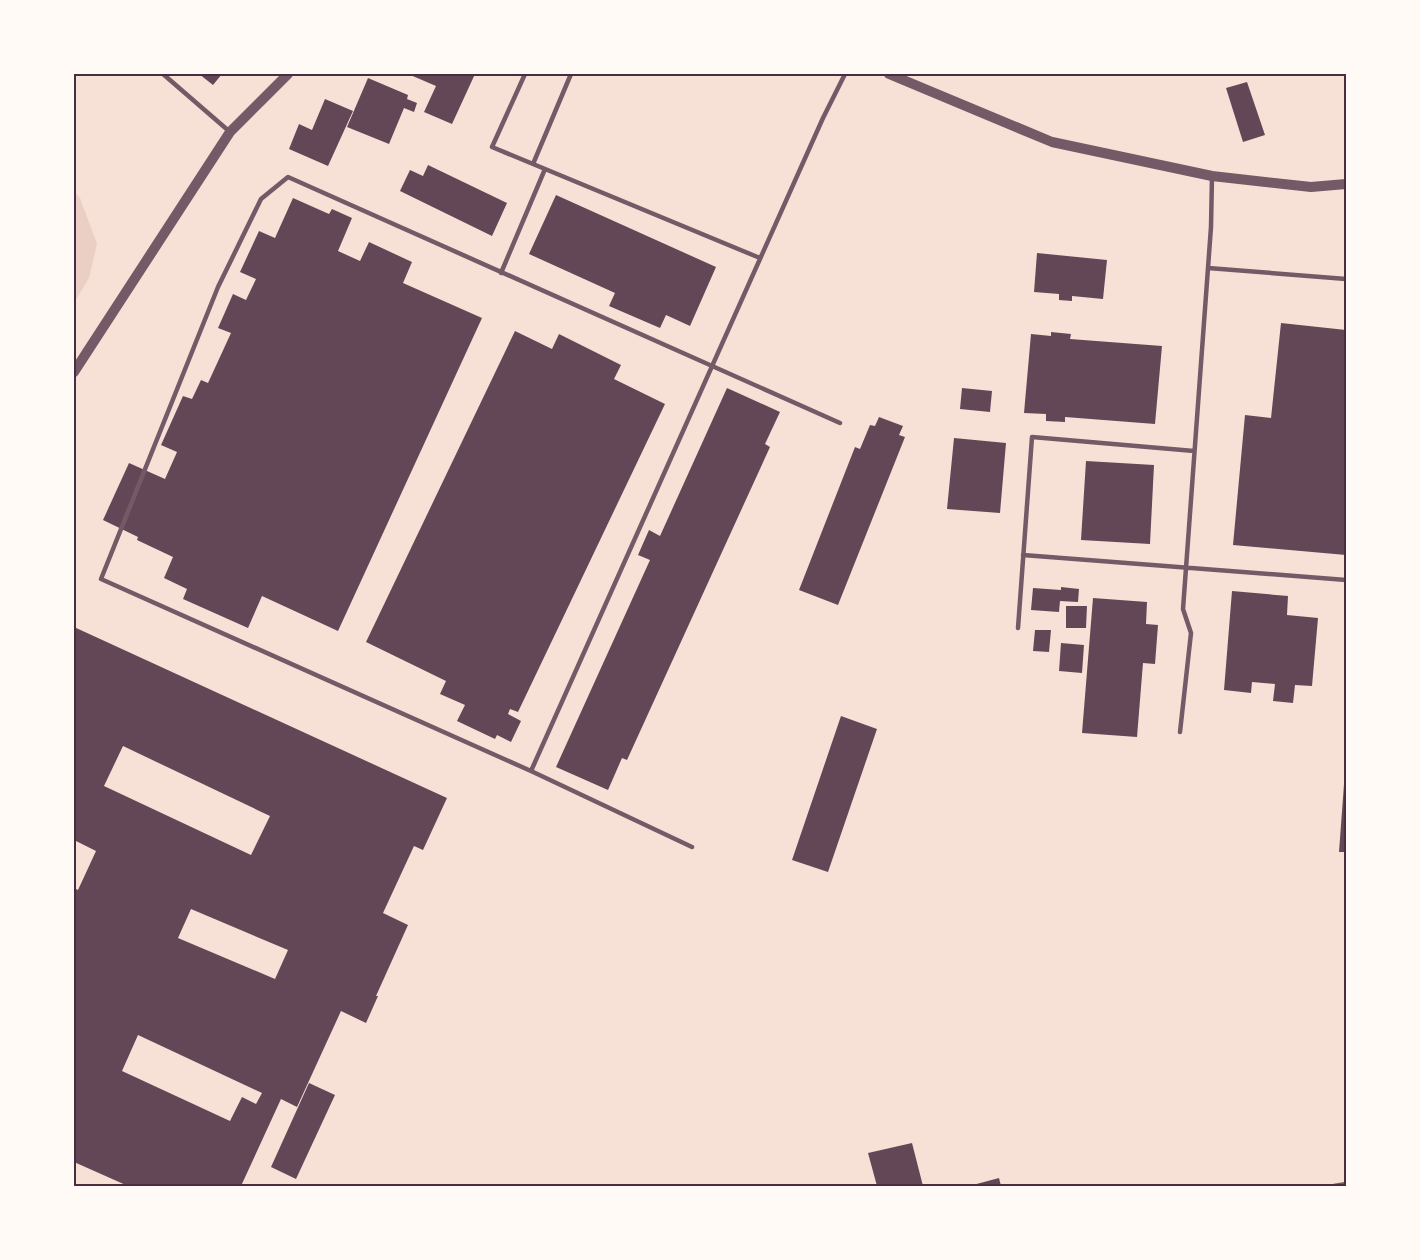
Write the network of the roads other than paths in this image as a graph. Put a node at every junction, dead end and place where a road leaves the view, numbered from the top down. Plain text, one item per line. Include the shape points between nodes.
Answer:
1 (163, 74) edge
2 (288, 74) edge
3 (525, 74) edge
4 (571, 74) edge
5 (845, 74) edge
6 (889, 74) edge
7 (230, 132) junction
8 (533, 164) junction
9 (545, 169) junction
10 (1212, 176) junction
11 (1347, 184) edge
12 (760, 258) junction
13 (1208, 268) junction
14 (501, 273) junction
15 (1347, 279) edge
16 (712, 367) junction
17 (74, 372) edge
18 (840, 423) dead end
19 (1194, 451) junction
20 (1023, 555) junction
21 (1186, 568) junction
22 (1347, 580) edge
23 (1018, 628) dead end
24 (1180, 732) dead end
25 (531, 771) junction
26 (692, 847) dead end
27 (1347, 1184) edge
28 (1334, 1186) edge

1 - 7 lane
2 - 7 street
3 - 8 lane via 492,147
4 - 8 lane
5 - 12 lane
6 - 10 street via 1052,142
7 - 17 street
8 - 9 lane
9 - 12 lane
9 - 14 lane
10 - 11 street via 1311,187
10 - 13 lane
12 - 16 lane
13 - 15 lane
13 - 19 lane
14 - 16 lane
14 - 25 lane via 288,177 261,199 218,287 101,579
16 - 18 lane
16 - 25 lane
19 - 20 lane via 1032,437
19 - 21 lane
20 - 21 lane
20 - 23 lane
21 - 22 lane
21 - 24 lane via 1183,609 1191,633
25 - 26 lane
27 - 28 lane

